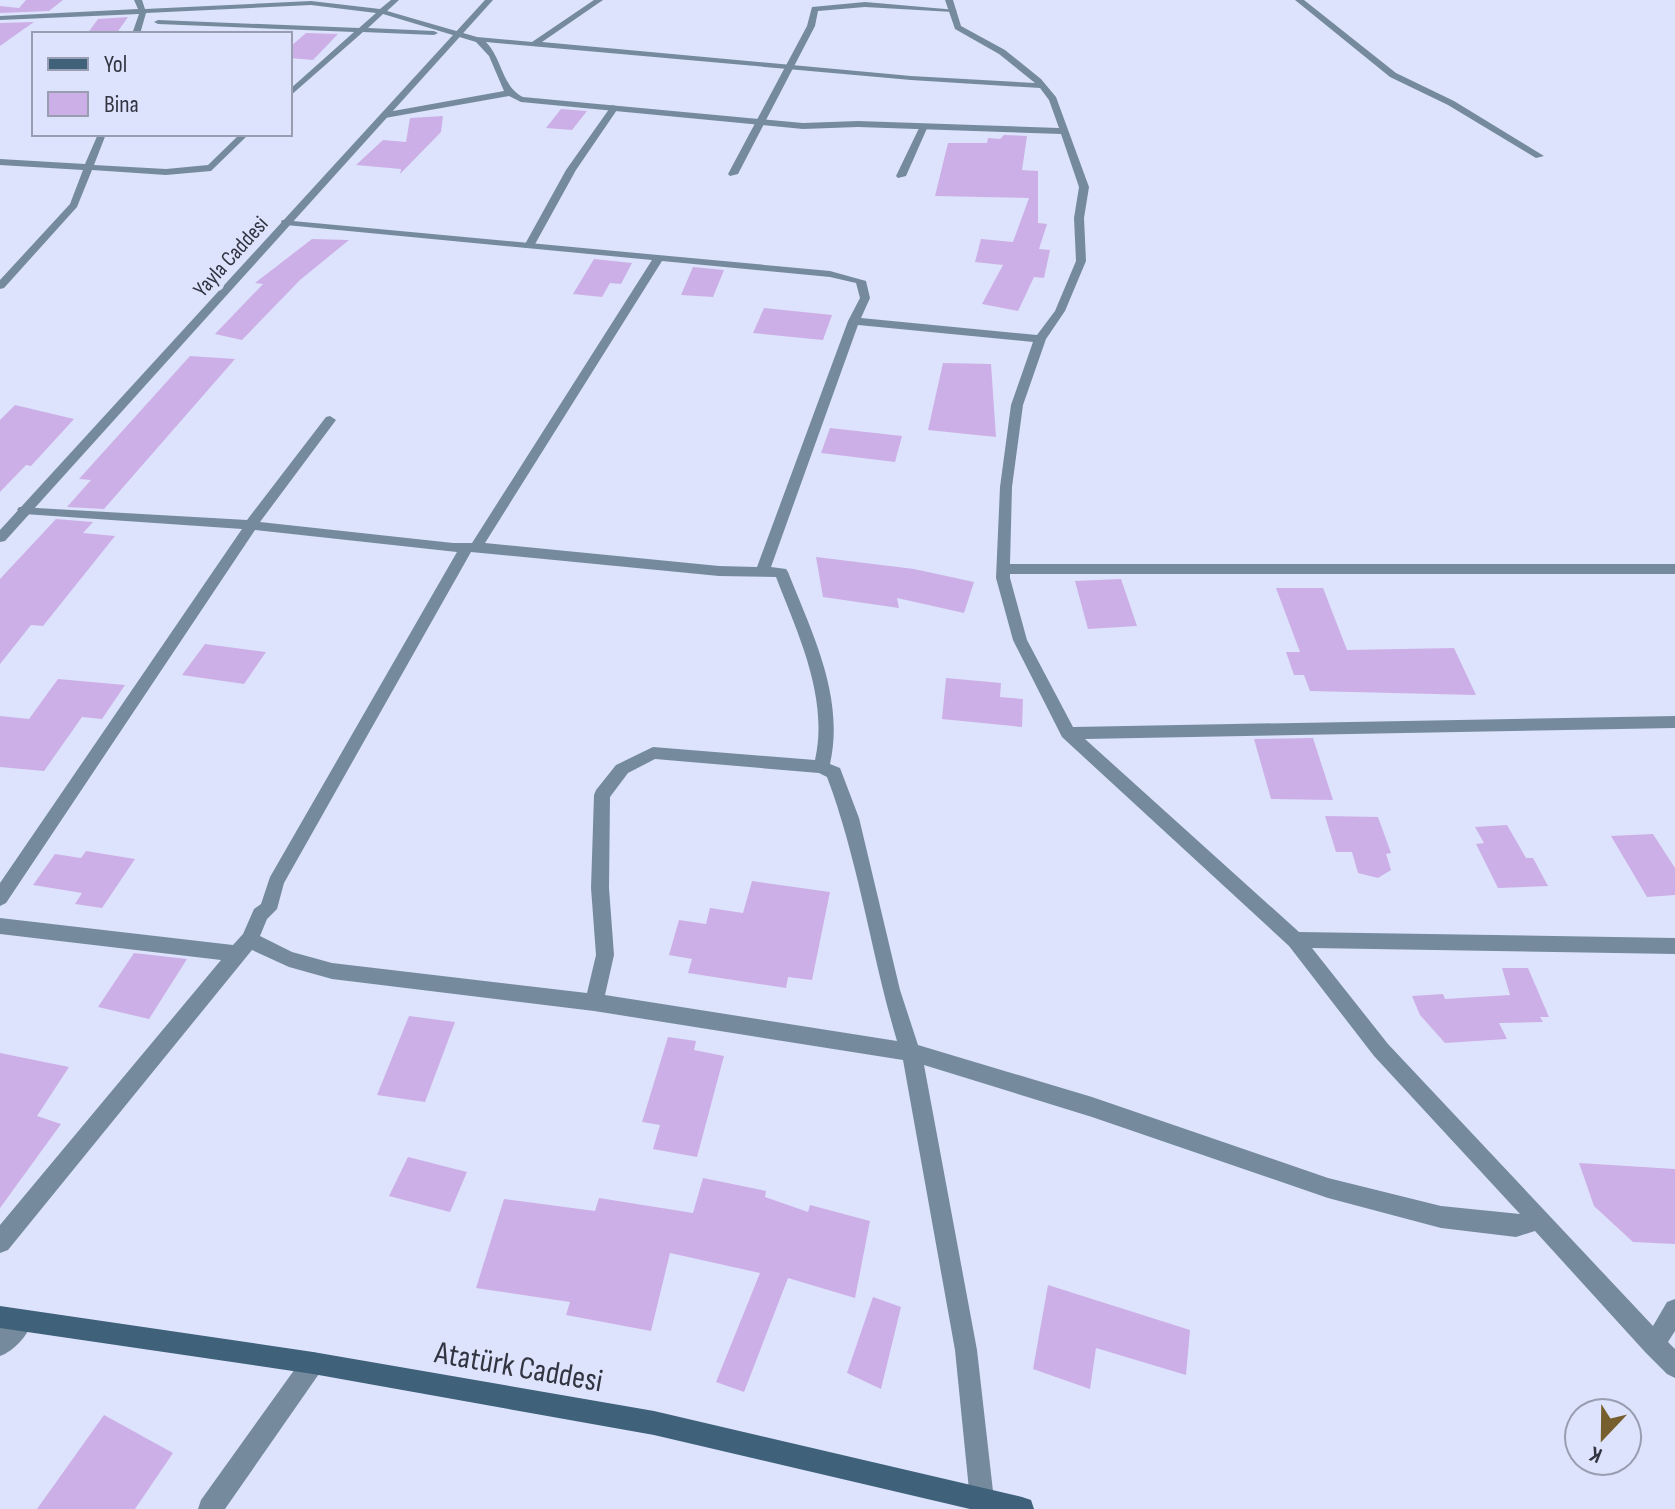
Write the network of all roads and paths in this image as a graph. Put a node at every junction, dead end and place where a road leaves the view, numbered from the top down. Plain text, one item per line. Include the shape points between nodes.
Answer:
1 (138, 0) edge
2 (220, 0) edge
3 (395, 0) edge
4 (489, 0) edge
5 (599, 0) edge
6 (1299, 0) edge
7 (951, 5) edge
8 (206, 10) junction
9 (143, 12) junction
10 (383, 12) junction
11 (1, 19) edge
12 (140, 21) junction
13 (361, 29) junction
14 (137, 32) edge
15 (457, 34) junction
16 (474, 38) junction
17 (534, 44) junction
18 (787, 67) junction
19 (1042, 86) junction
20 (292, 91) edge
21 (510, 93) junction
22 (615, 107) junction
23 (385, 115) junction
24 (758, 123) junction
25 (924, 126) junction
26 (1063, 131) junction
27 (101, 136) edge
28 (243, 136) edge
29 (1539, 156) dead end
30 (0, 162) edge
31 (90, 165) junction
32 (733, 174) dead end
33 (901, 176) dead end
34 (286, 222) junction
35 (529, 246) junction
36 (659, 258) junction
37 (0, 286) edge
38 (854, 321) junction
39 (1040, 339) junction
40 (330, 420) dead end
41 (24, 510) junction
42 (251, 525) junction
43 (0, 538) edge
44 (471, 547) junction
45 (1004, 569) junction
46 (1675, 569) edge
47 (762, 572) junction
48 (1675, 722) edge
49 (1068, 733) junction
50 (821, 767) junction
51 (0, 898) edge
52 (0, 926) edge
53 (1295, 940) junction
54 (244, 946) junction
55 (1675, 946) edge
56 (594, 1002) junction
57 (910, 1052) junction
58 (1537, 1220) junction
59 (0, 1242) edge
60 (1675, 1310) edge
61 (11, 1319) edge
62 (0, 1345) edge
63 (1654, 1345) junction
64 (313, 1363) junction
65 (1675, 1366) edge
66 (982, 1500) junction
67 (210, 1509) edge
68 (1022, 1509) edge

1 - 9 street
2 - 8 street
3 - 10 street
4 - 15 street, Yayla Caddesi
5 - 17 street
6 - 29 street via 1393,75
7 - 18 street via 815,9
7 - 19 street via 958,27 1002,52
8 - 9 street
8 - 10 street via 311,3
9 - 11 street
9 - 12 street
10 - 13 street
10 - 15 street
12 - 13 street
12 - 14 street
13 - 15 street
13 - 20 street
15 - 16 street
15 - 23 street, Yayla Caddesi
16 - 17 street
16 - 21 street via 492,49
17 - 18 street
18 - 19 street
18 - 24 street
19 - 26 street via 1060,114
21 - 22 street via 521,99
21 - 23 street
22 - 24 street
22 - 35 street via 571,170
23 - 34 street, Yayla Caddesi
24 - 25 street
24 - 32 street
25 - 26 street
25 - 33 street
26 - 39 street via 1084,187 1081,261 1060,311
27 - 31 street
28 - 31 street via 211,168 166,172
30 - 31 street
31 - 37 street via 74,205
34 - 35 street
34 - 41 street, Yayla Caddesi
35 - 36 street
36 - 38 street via 861,281 865,298
36 - 44 street
38 - 39 street
38 - 47 street
39 - 45 street via 1017,405 1006,487
40 - 42 street
41 - 42 street
41 - 43 street, Yayla Caddesi
42 - 44 street
42 - 51 street
44 - 47 street
44 - 54 street
45 - 46 street
45 - 49 street via 1020,640
47 - 50 street via 781,572 814,657 828,748
48 - 49 street
49 - 53 street
50 - 56 street via 653,753 612,778 602,795 605,955
50 - 57 street via 839,779
52 - 54 street
53 - 55 street
53 - 58 street via 1381,1050
54 - 56 street via 332,971
54 - 59 street
56 - 57 street
57 - 58 street via 1328,1188 1441,1217 1516,1226
57 - 66 street via 966,1350
58 - 63 street
60 - 63 street
61 - 62 street
61 - 64 main road, Atatürk Caddesi
63 - 65 street
64 - 66 main road, Atatürk Caddesi via 654,1423
64 - 67 street
66 - 68 main road, Atatürk Caddesi

